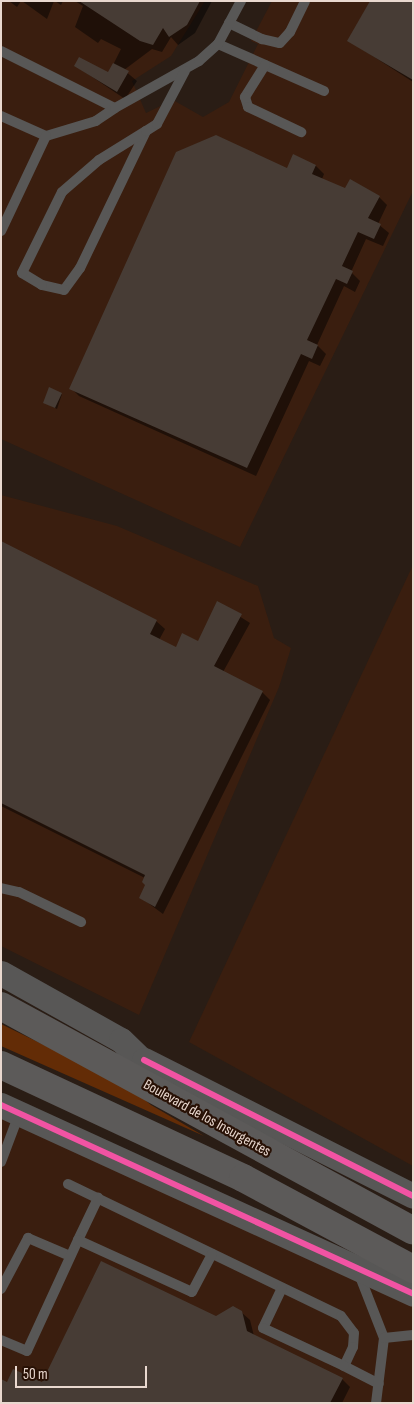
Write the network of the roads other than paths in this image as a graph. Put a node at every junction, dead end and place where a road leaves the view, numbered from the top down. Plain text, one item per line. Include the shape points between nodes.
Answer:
1 (241, 1) edge
2 (305, 1) edge
3 (229, 23) junction
4 (218, 44) junction
5 (1, 51) edge
6 (265, 65) junction
7 (185, 71) junction
8 (324, 91) dead end
9 (115, 108) junction
10 (1, 116) edge
11 (146, 130) junction
12 (301, 132) dead end
13 (46, 136) junction
14 (1, 231) edge
15 (1, 888) edge
16 (81, 922) dead end
17 (1, 973) edge
18 (1, 1006) edge
19 (144, 1060) junction
20 (1, 1066) edge
21 (175, 1099) junction
22 (10, 1110) edge
23 (1, 1162) edge
24 (68, 1184) dead end
25 (413, 1196) edge
26 (98, 1198) junction
27 (373, 1210) junction
28 (413, 1210) edge
29 (413, 1231) edge
30 (78, 1240) junction
31 (212, 1254) junction
32 (70, 1256) junction
33 (356, 1268) junction
34 (413, 1269) edge
35 (282, 1288) junction
36 (1, 1289) edge
37 (413, 1294) edge
38 (413, 1334) edge
39 (384, 1338) junction
40 (1, 1340) edge
41 (344, 1366) junction
42 (379, 1384) junction
43 (376, 1403) edge

1 - 3 lane
2 - 3 lane via 290,32 280,43 262,39
3 - 4 lane
4 - 6 lane
4 - 7 lane
5 - 9 lane
6 - 8 lane
6 - 12 lane via 246,97 248,107
7 - 9 lane
7 - 11 lane via 157,124
9 - 13 lane via 96,121
10 - 13 lane
11 - 11 lane via 99,160 62,192 22,273 42,285 64,290 80,268
13 - 14 lane
15 - 16 lane via 19,892
17 - 19 street via 98,1026
18 - 21 highway, Boulevard de los Insurgentes
19 - 21 street
19 - 25 street
20 - 34 highway via 243,1178
21 - 27 highway, Boulevard de los Insurgentes
22 - 23 lane
22 - 33 street
24 - 26 lane
26 - 30 lane
26 - 31 lane
27 - 28 highway
27 - 29 highway, Boulevard de los Insurgentes
30 - 31 lane via 192,1292
30 - 32 lane
31 - 35 lane
32 - 36 lane via 28,1238
32 - 40 lane via 27,1351
33 - 37 street
33 - 39 lane
35 - 41 lane via 341,1316 350,1325 354,1333 353,1347
35 - 41 lane via 263,1328
38 - 39 lane
39 - 42 lane
41 - 42 lane
42 - 43 lane

